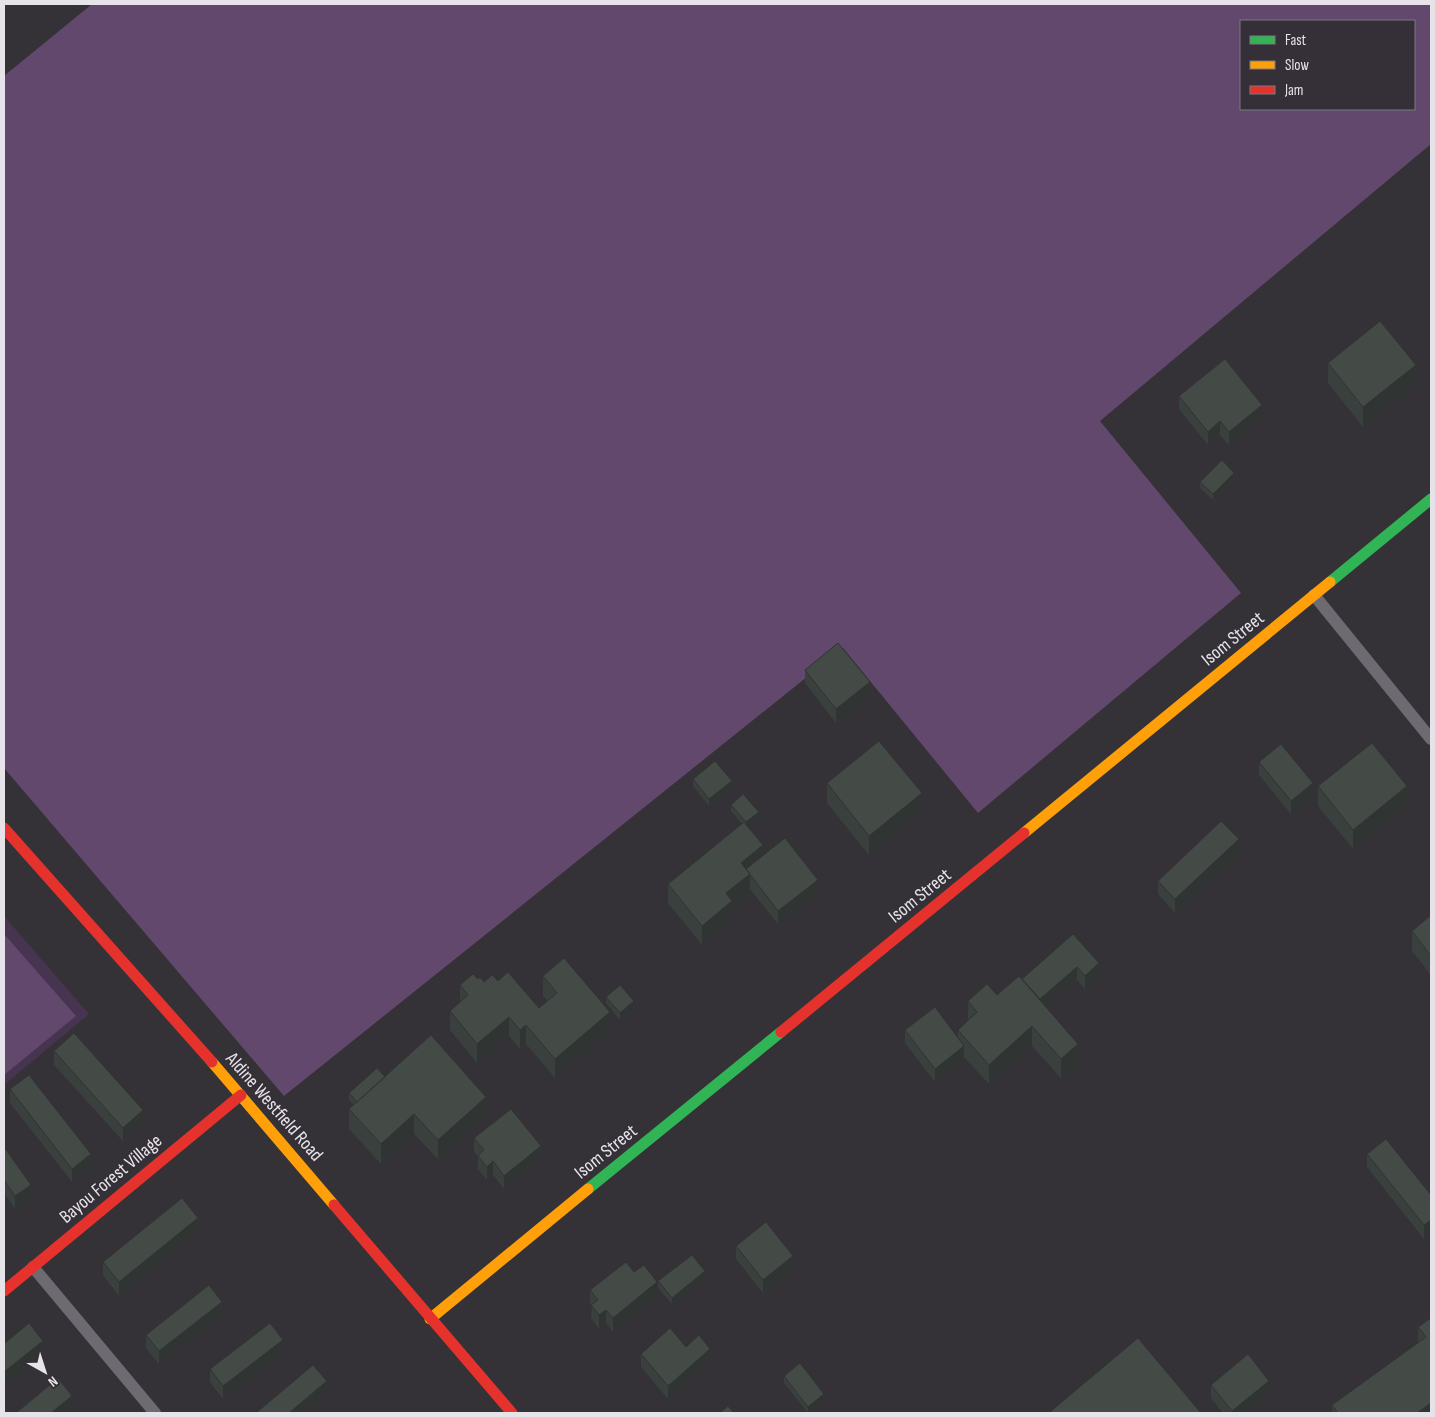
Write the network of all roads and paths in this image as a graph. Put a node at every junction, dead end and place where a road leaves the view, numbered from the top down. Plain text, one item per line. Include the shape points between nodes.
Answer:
1 (1431, 499) edge
2 (1314, 595) junction
3 (1431, 739) edge
4 (4, 828) edge
5 (241, 1095) junction
6 (33, 1267) junction
7 (4, 1291) edge
8 (430, 1319) junction
9 (155, 1413) edge
10 (512, 1413) edge

1 - 2 street, Isom Street
2 - 3 lane
2 - 8 street, Isom Street
4 - 5 street, Aldine Westfield Road
5 - 6 street, Bayou Forest Village
5 - 8 street, Aldine Westfield Road
6 - 7 street, Bayou Forest Village
6 - 9 lane
8 - 10 street, Aldine Westfield Road

